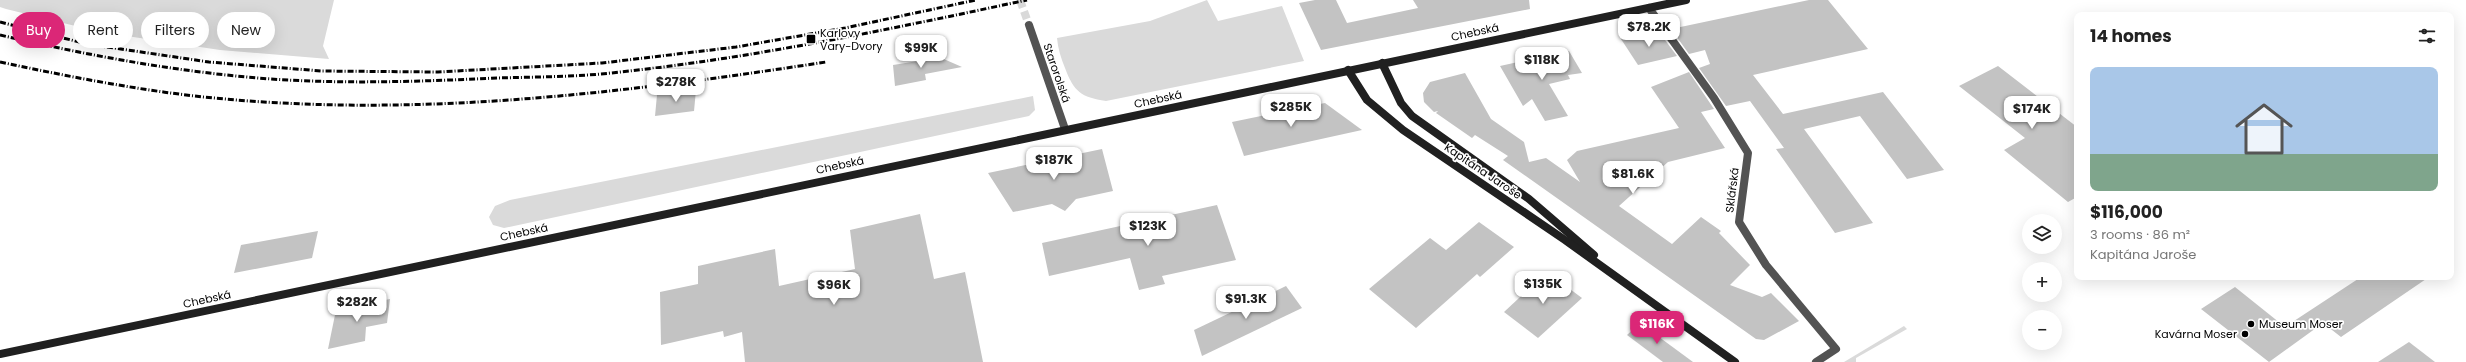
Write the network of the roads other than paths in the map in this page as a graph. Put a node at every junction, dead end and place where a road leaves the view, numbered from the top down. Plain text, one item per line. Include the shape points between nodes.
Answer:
1 (1686, 0) edge
2 (1649, 8) junction
3 (1029, 25) tunnel mouth
4 (1382, 63) junction
5 (1348, 70) junction
6 (1065, 129) junction
7 (1618, 278) junction
8 (0, 354) edge
9 (1735, 362) edge
10 (1816, 362) edge

1 - 2 street, Chebská
2 - 4 street, Chebská
2 - 10 street, Sklářská via 1714,98 1748,152 1739,222 1766,265 1836,349
3 - 6 street, Starorolská
4 - 5 street, Chebská
4 - 7 street, Kapitána Jaroše via 1401,103 1412,116 1498,174 1550,215
5 - 6 street, Chebská
5 - 7 street, Kapitána Jaroše via 1367,100 1403,130
6 - 8 street, Chebská
7 - 9 street, Kapitána Jaroše

